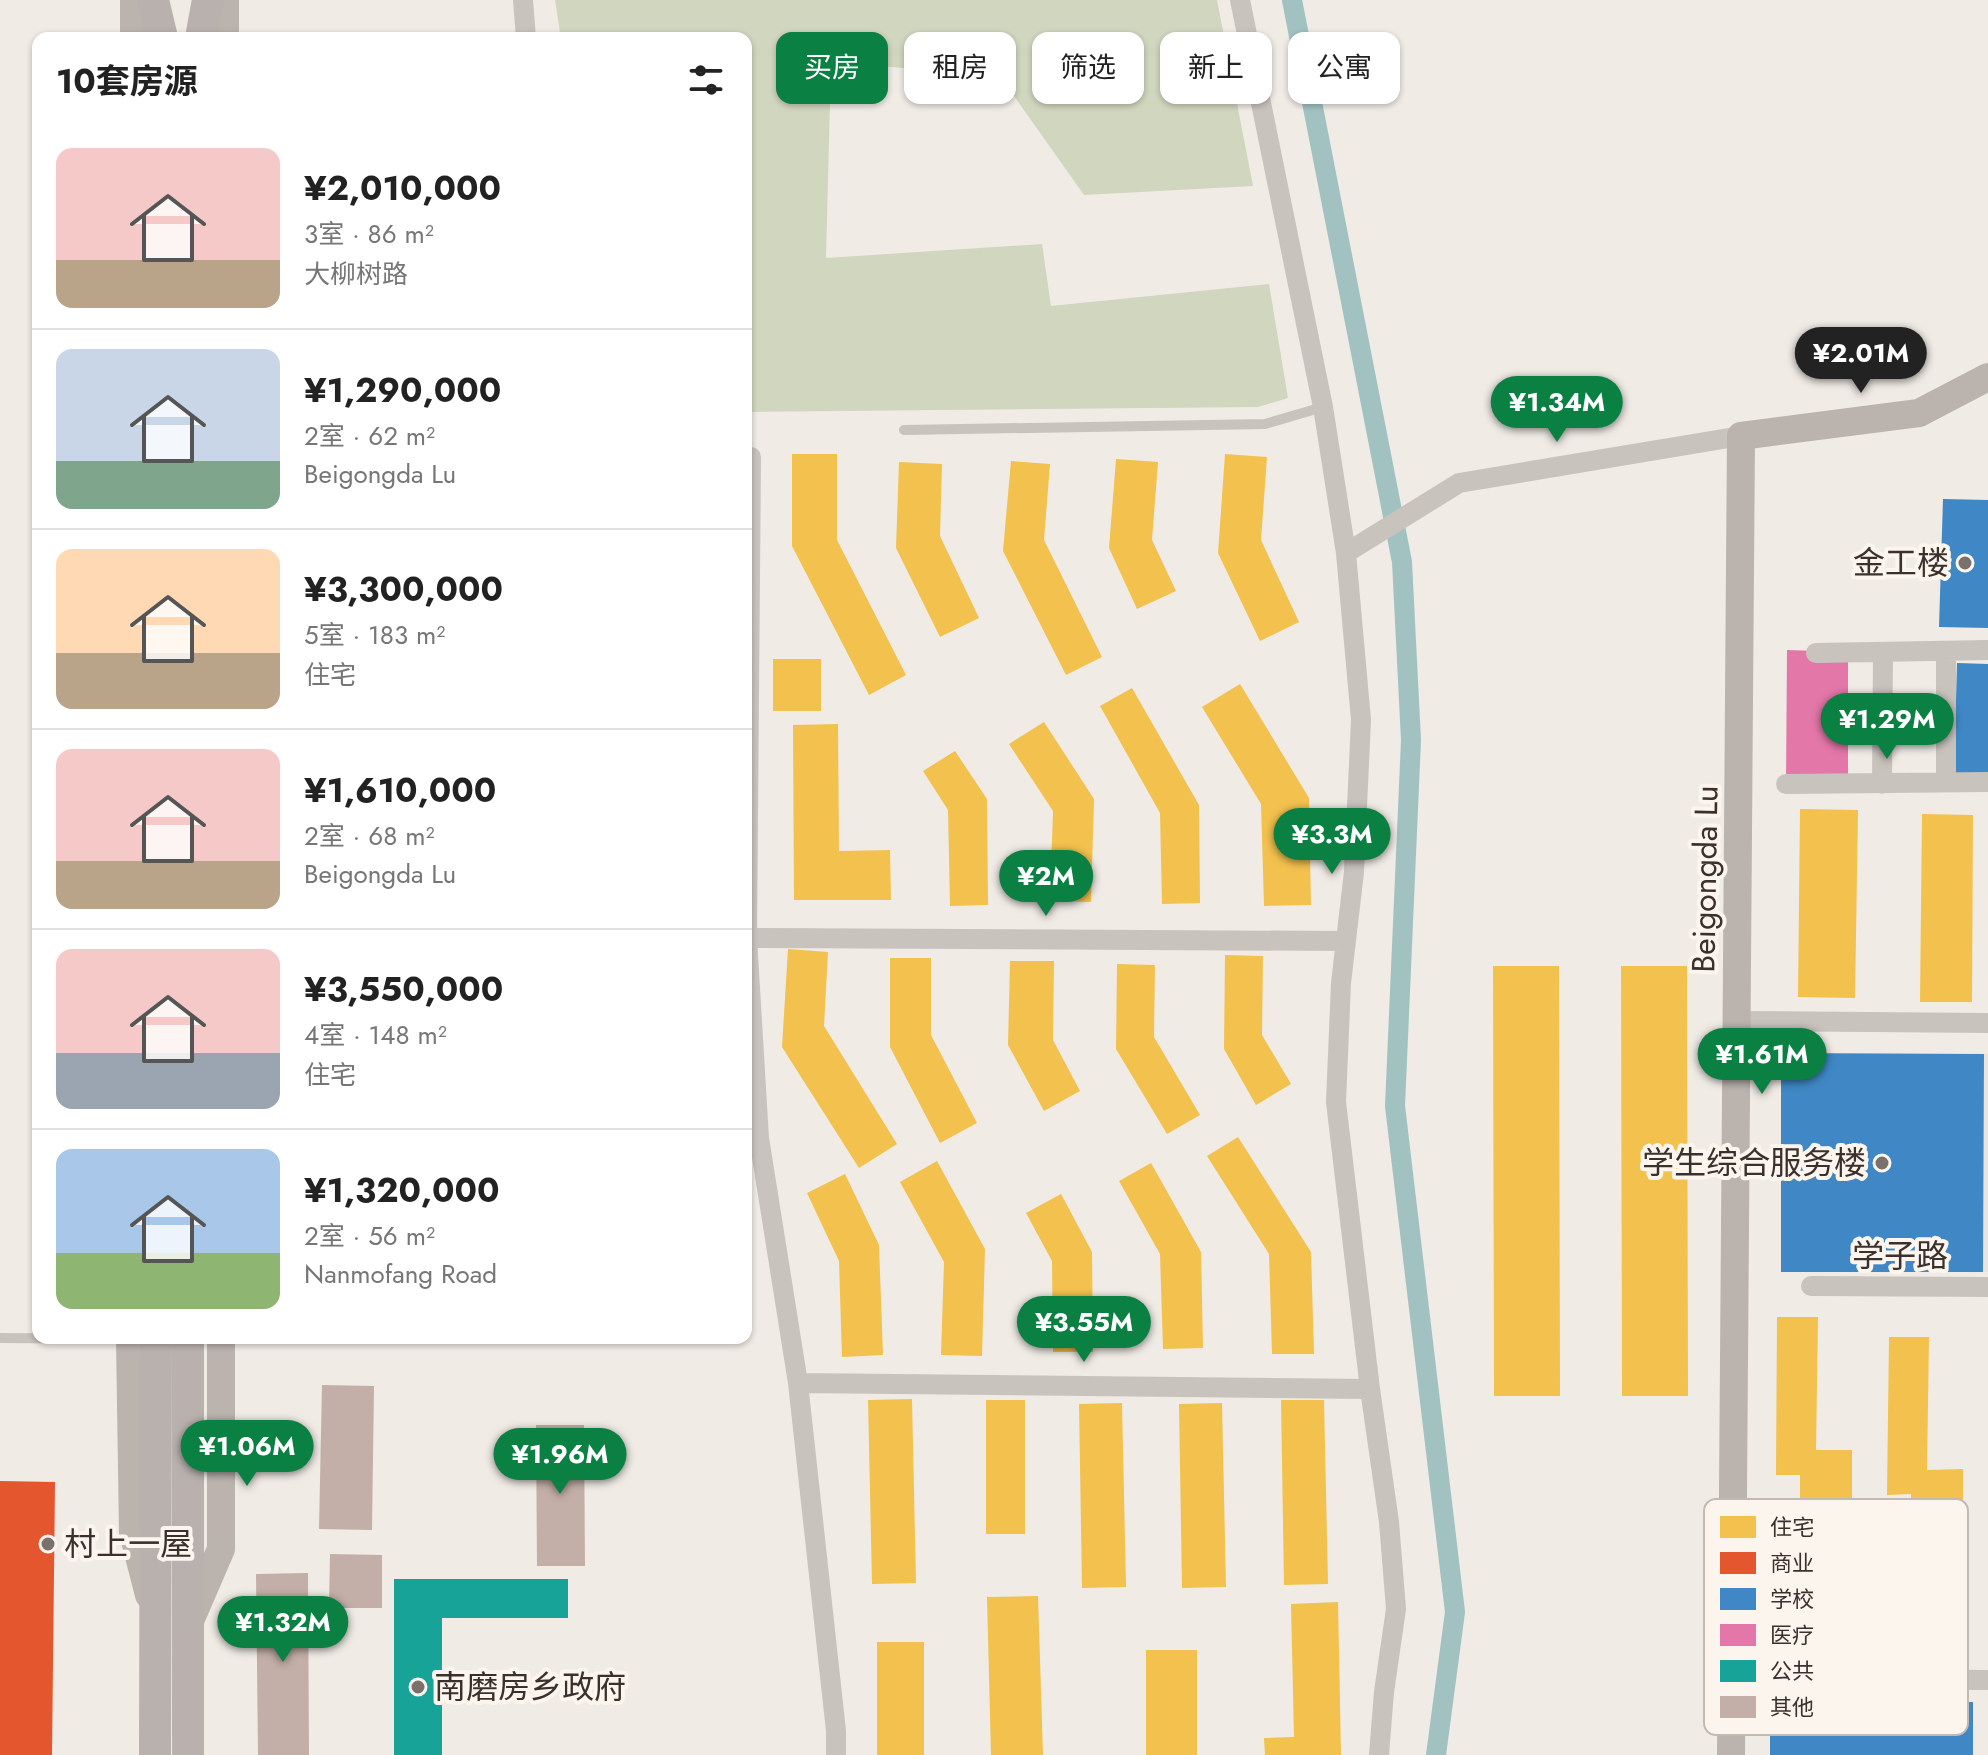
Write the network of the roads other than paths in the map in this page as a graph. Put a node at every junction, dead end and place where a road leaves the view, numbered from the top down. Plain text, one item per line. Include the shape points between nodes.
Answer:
1 (134, 0) edge
2 (153, 0) edge
3 (165, 0) edge
4 (199, 0) edge
5 (208, 0) edge
6 (225, 0) edge
7 (523, 0) edge
8 (1240, 0) edge
9 (134, 32) edge
10 (162, 32) edge
11 (164, 32) edge
12 (200, 32) edge
13 (201, 32) edge
14 (225, 32) edge
15 (526, 32) edge
16 (1988, 377) edge
17 (1323, 407) junction
18 (904, 430) dead end
19 (1741, 436) junction
20 (1346, 553) junction
21 (1988, 650) edge
22 (1946, 651) junction
23 (1883, 652) junction
24 (1816, 653) dead end
25 (1946, 782) junction
26 (1988, 782) edge
27 (1786, 784) dead end
28 (1882, 784) junction
29 (752, 938) edge
30 (1346, 941) junction
31 (752, 1021) edge
32 (1737, 1021) junction
33 (1988, 1023) edge
34 (1811, 1286) dead end
35 (1988, 1287) edge
36 (0, 1338) edge
37 (32, 1338) edge
38 (139, 1344) edge
39 (188, 1344) edge
40 (221, 1344) edge
41 (798, 1383) junction
42 (1370, 1389) junction
43 (1733, 1499) edge
44 (189, 1622) junction
45 (1968, 1680) edge
46 (1988, 1680) edge
47 (1731, 1735) edge
48 (155, 1755) edge
49 (188, 1755) edge
50 (836, 1755) edge
51 (1379, 1755) edge
52 (1731, 1755) edge

1 - 9 street
2 - 10 main road
3 - 11 main road
4 - 12 main road
5 - 13 main road
6 - 14 street
7 - 15 street
8 - 17 street
16 - 19 street via 1919,413
17 - 18 lane via 1265,424
17 - 20 street
19 - 20 street via 1459,483
19 - 32 street, Beigongda Lu
20 - 30 street via 1361,720
21 - 22 street
22 - 23 street
22 - 25 street
23 - 24 street
23 - 28 street
25 - 26 street
25 - 28 street
27 - 28 street
29 - 30 street
30 - 42 street via 1336,1102
31 - 41 street via 759,1138
32 - 33 street
32 - 43 street, Beigongda Lu
34 - 35 street, 学子路
36 - 37 lane
38 - 48 main road via 155,1618
39 - 44 main road
40 - 44 street via 221,1549
41 - 42 street
41 - 50 street
42 - 51 street via 1396,1609
44 - 49 main road
45 - 46 street
47 - 52 street, Beigongda Lu

